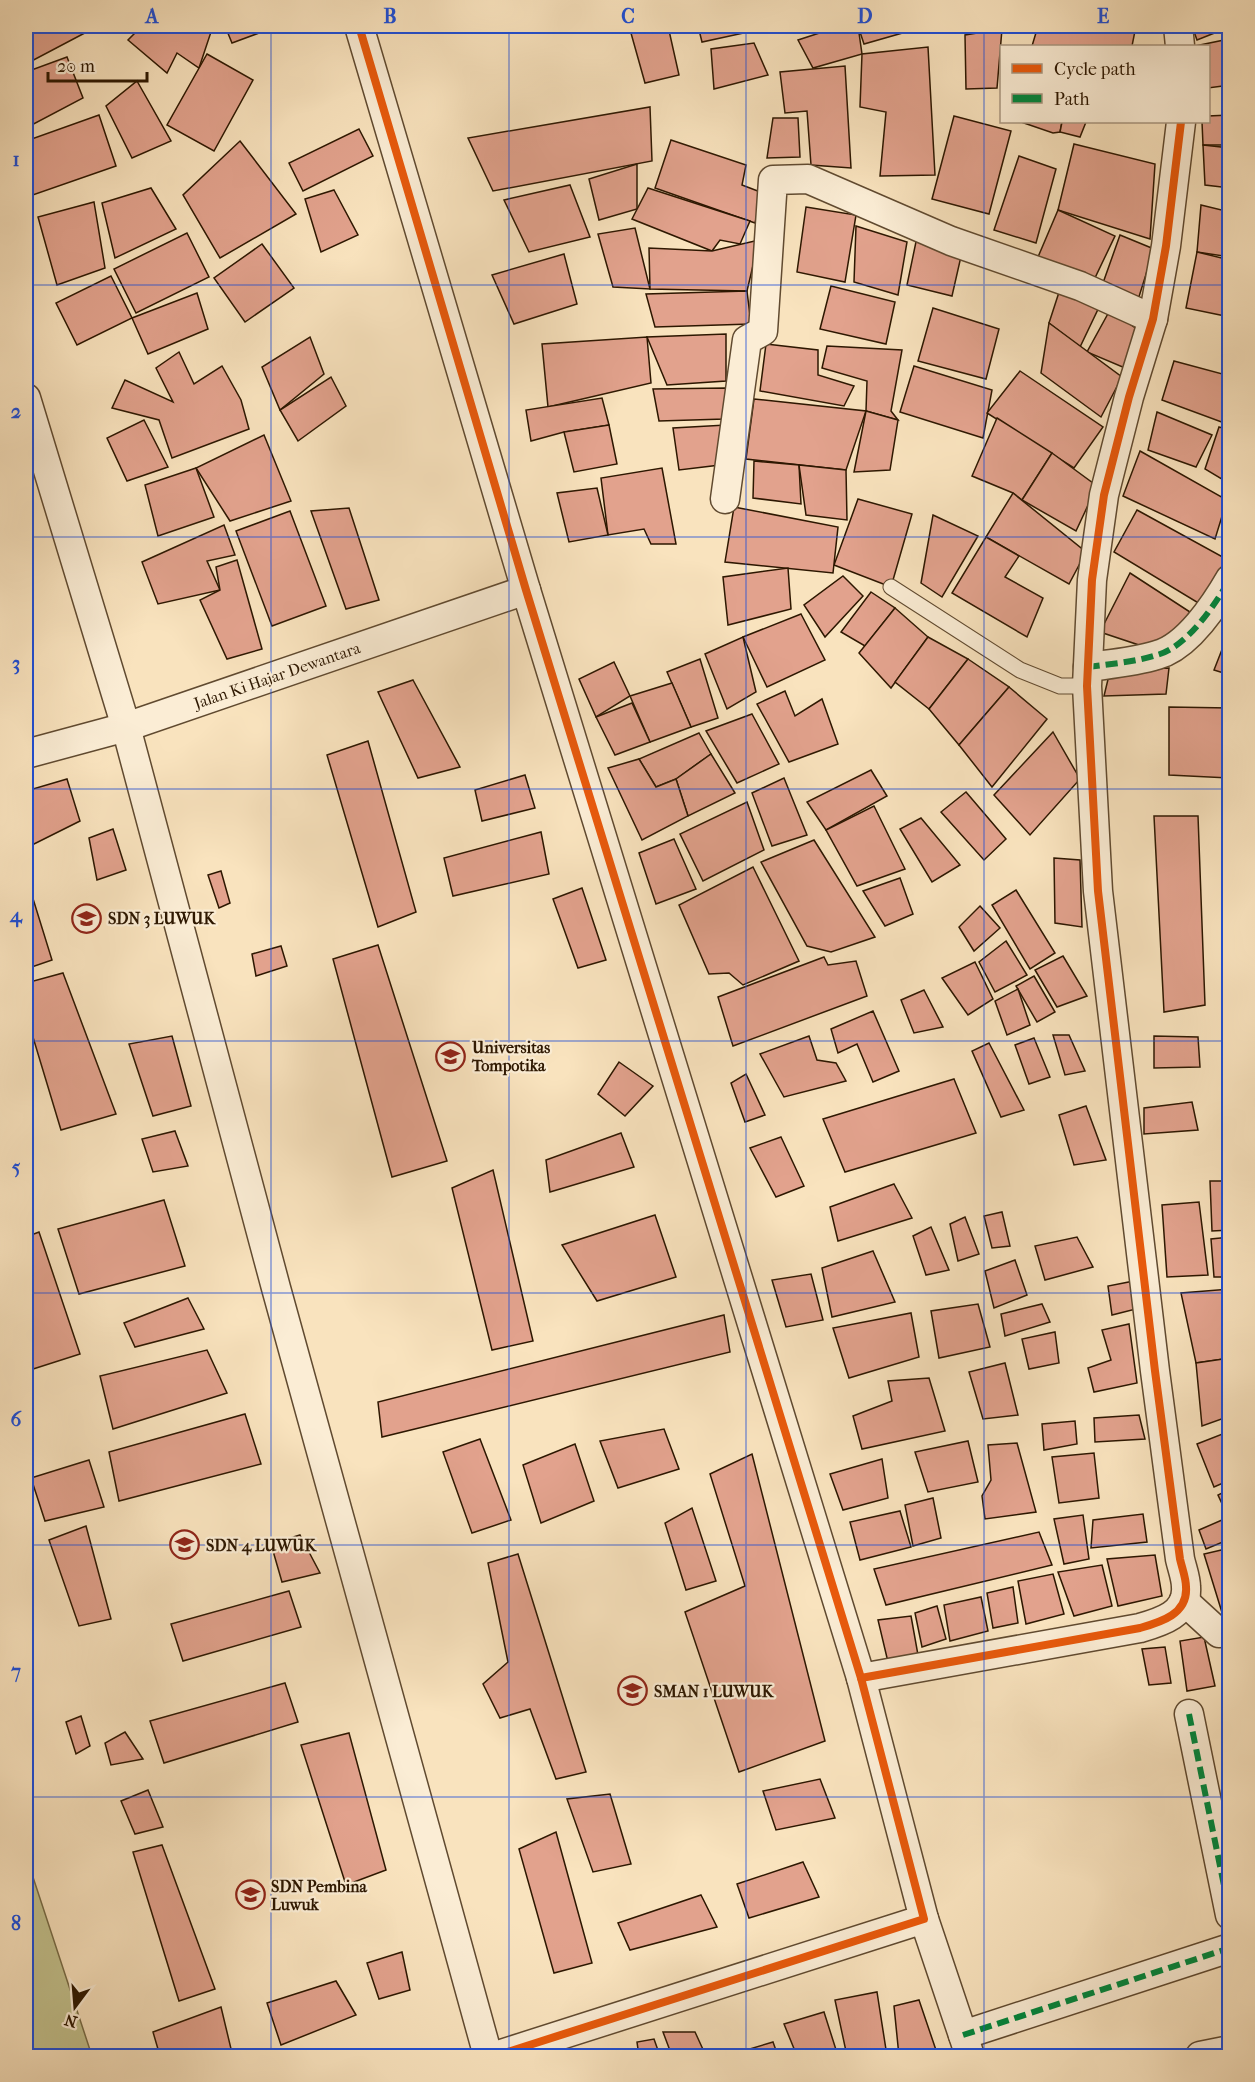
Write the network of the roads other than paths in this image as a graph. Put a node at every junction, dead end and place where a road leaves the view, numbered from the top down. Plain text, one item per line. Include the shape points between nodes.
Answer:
1 (359, 26) edge
2 (1178, 26) edge
3 (1180, 45) edge
4 (1181, 123) edge
5 (1153, 319) junction
6 (26, 398) edge
7 (725, 499) dead end
8 (1230, 579) edge
9 (891, 587) dead end
10 (526, 590) junction
11 (1087, 677) junction
12 (126, 727) junction
13 (26, 754) edge
14 (1184, 1601) junction
15 (1230, 1631) edge
16 (861, 1678) junction
17 (1189, 1714) dead end
18 (1230, 1915) edge
19 (924, 1919) junction
20 (1230, 1947) edge
21 (966, 2046) edge
22 (1230, 2050) edge
23 (488, 2056) edge
24 (495, 2056) edge
25 (1200, 2056) edge

1 - 10 street
2 - 3 street
4 - 5 street
5 - 7 street via 1080,286 951,241 808,179 773,180 763,331 747,340
5 - 11 street via 1104,495 1092,580
6 - 12 street
8 - 11 street via 1185,639 1159,655
9 - 11 lane via 1020,670 1060,686
10 - 12 street, Jalan Ki Hajar Dewantara
10 - 16 street
11 - 14 street via 1098,891 1155,1371 1187,1589
12 - 13 street, Jalan Ki Hajar Dewantara
12 - 23 street
14 - 15 street via 1220,1633
14 - 16 street via 1163,1622 1140,1628
16 - 19 street
17 - 18 street
19 - 21 street
19 - 24 street
20 - 21 street
22 - 25 street

